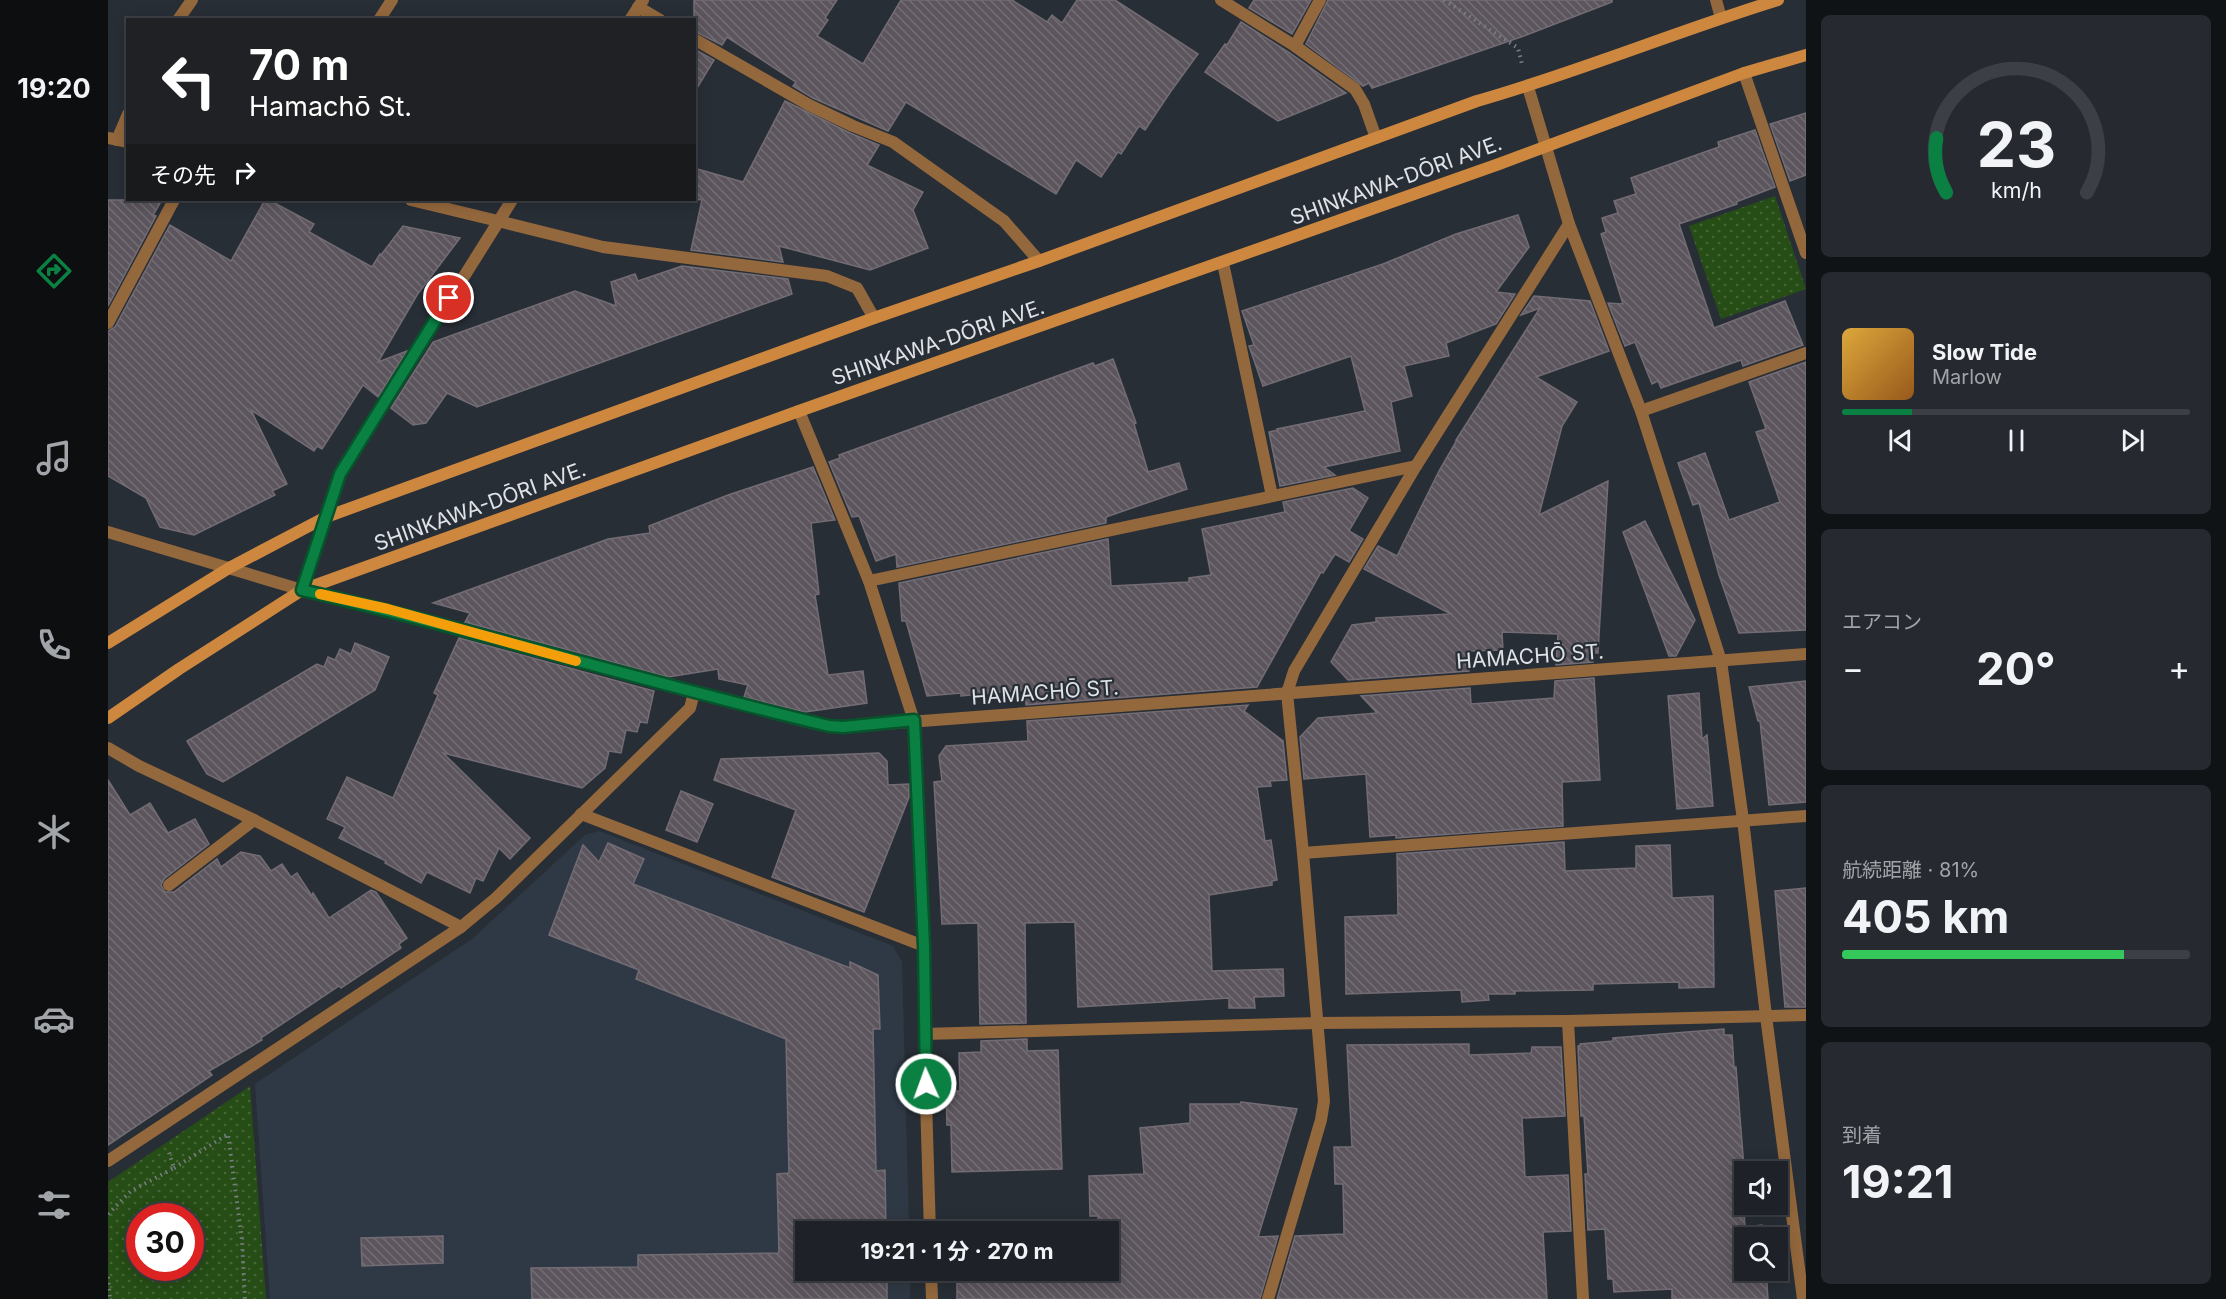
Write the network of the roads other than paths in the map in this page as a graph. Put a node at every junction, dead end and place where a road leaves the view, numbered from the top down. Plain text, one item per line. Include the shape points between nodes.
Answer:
1 (192, 0) edge
2 (392, 0) edge
3 (1221, 0) edge
4 (1320, 0) edge
5 (1716, 0) edge
6 (1778, 0) edge
7 (640, 3) edge
8 (179, 18) edge
9 (380, 18) edge
10 (631, 18) edge
11 (658, 18) edge
12 (1721, 18) junction
13 (696, 40) edge
14 (1295, 46) junction
15 (1806, 55) edge
16 (1744, 73) junction
17 (1528, 87) junction
18 (126, 119) edge
19 (1376, 138) junction
20 (117, 140) edge
21 (1544, 147) junction
22 (173, 201) edge
23 (415, 201) edge
24 (511, 201) edge
25 (498, 221) junction
26 (1569, 224) junction
27 (1806, 253) edge
28 (1039, 261) junction
29 (1223, 263) junction
30 (874, 318) junction
31 (108, 323) edge
32 (1806, 353) edge
33 (799, 411) junction
34 (1641, 411) junction
35 (1416, 466) junction
36 (1272, 496) junction
37 (326, 517) junction
38 (108, 532) edge
39 (229, 568) junction
40 (869, 581) junction
41 (302, 590) junction
42 (108, 643) edge
43 (1806, 654) edge
44 (1721, 661) junction
45 (694, 693) junction
46 (1287, 693) junction
47 (108, 718) edge
48 (914, 720) junction
49 (108, 748) edge
50 (581, 814) junction
51 (1806, 816) edge
52 (254, 820) junction
53 (1743, 820) junction
54 (1303, 853) junction
55 (169, 885) dead end
56 (461, 927) junction
57 (924, 946) junction
58 (1806, 1015) edge
59 (1766, 1016) junction
60 (1568, 1021) junction
61 (1318, 1023) junction
62 (924, 1034) junction
63 (108, 1161) edge
64 (930, 1221) edge
65 (931, 1281) edge
66 (932, 1299) edge
67 (1268, 1299) edge
68 (1583, 1299) edge
69 (1803, 1299) edge

1 - 8 street
2 - 9 street
3 - 14 street
4 - 14 street
5 - 12 street
6 - 12 main road, SHINKAWA-DŌRI AVE.
7 - 10 street
7 - 11 street
12 - 17 main road, SHINKAWA-DŌRI AVE.
13 - 28 street via 809,105 893,142 1004,221
14 - 19 street via 1355,89
15 - 16 main road, SHINKAWA-DŌRI AVE.
16 - 21 main road, SHINKAWA-DŌRI AVE.
16 - 27 street
17 - 19 main road, SHINKAWA-DŌRI AVE.
17 - 21 street
18 - 20 street
19 - 28 main road, SHINKAWA-DŌRI AVE.
21 - 26 street
21 - 29 main road, SHINKAWA-DŌRI AVE.
22 - 31 street
23 - 25 street
24 - 25 street
25 - 30 street via 603,247 827,276 857,288
25 - 37 street via 340,474
26 - 34 street
26 - 35 street
28 - 30 main road, SHINKAWA-DŌRI AVE.
29 - 33 main road, SHINKAWA-DŌRI AVE.
29 - 36 street
30 - 37 main road, SHINKAWA-DŌRI AVE.
32 - 34 street
33 - 40 street
33 - 41 main road, SHINKAWA-DŌRI AVE.
34 - 44 street
35 - 36 street
35 - 46 street via 1294,670
36 - 40 street
37 - 39 main road, SHINKAWA-DŌRI AVE.
37 - 41 street
38 - 39 street, HAMACHŌ ST.
39 - 41 street, HAMACHŌ ST.
39 - 42 main road, SHINKAWA-DŌRI AVE.
40 - 48 street
41 - 45 street, HAMACHŌ ST. via 388,609
41 - 47 main road, SHINKAWA-DŌRI AVE.
43 - 44 street, HAMACHŌ ST.
44 - 46 street, HAMACHŌ ST.
44 - 53 street
45 - 48 street, HAMACHŌ ST. via 829,726
45 - 50 street via 690,708
46 - 48 street, HAMACHŌ ST.
46 - 54 street
48 - 57 street
49 - 52 street
50 - 56 street
50 - 57 street
51 - 53 street
52 - 55 street
52 - 56 street
53 - 54 street
53 - 59 street
54 - 61 street
56 - 63 street
57 - 62 street
58 - 59 street
59 - 60 street
59 - 69 street
60 - 61 street
60 - 68 street
61 - 62 street
61 - 67 street via 1324,1101 1321,1120
62 - 64 street
65 - 66 street

